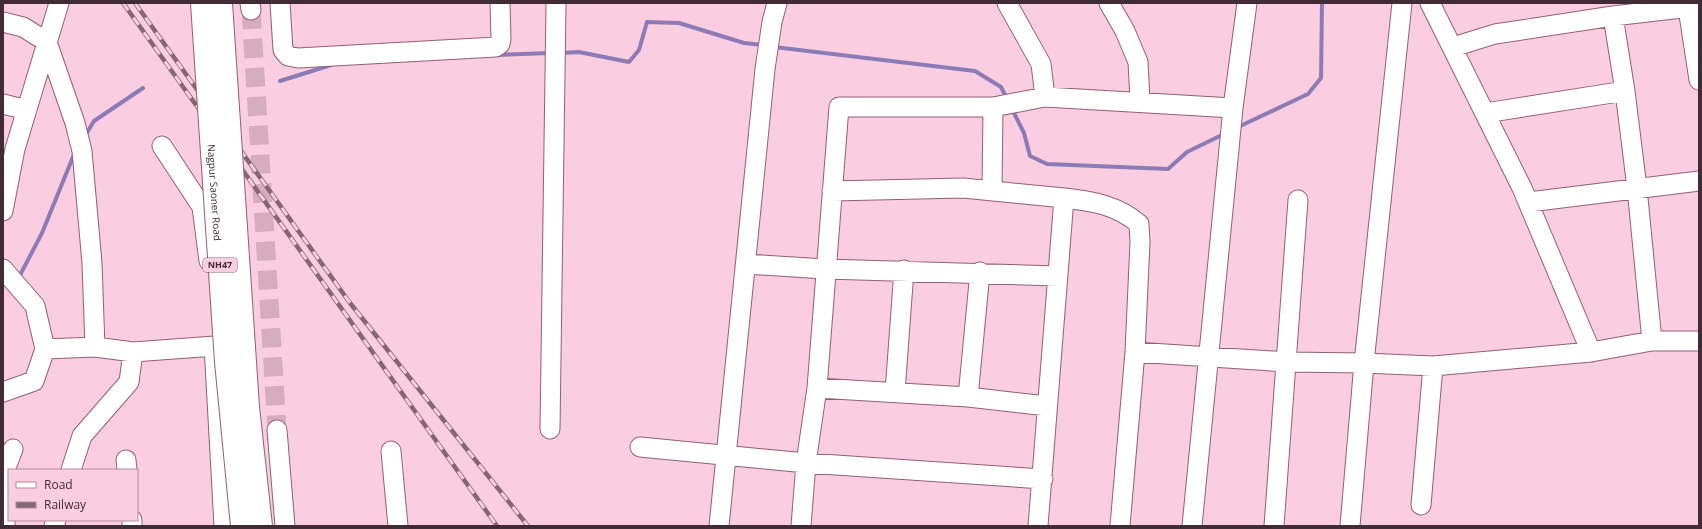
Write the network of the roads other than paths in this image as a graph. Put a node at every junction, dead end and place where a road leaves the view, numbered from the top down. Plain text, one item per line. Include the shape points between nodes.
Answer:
1 (59, 3) edge
2 (202, 3) edge
3 (221, 3) edge
4 (280, 3) edge
5 (500, 3) edge
6 (556, 3) edge
7 (777, 3) edge
8 (1007, 3) edge
9 (1109, 3) edge
10 (1247, 3) edge
11 (1402, 3) edge
12 (1430, 3) edge
13 (1653, 7) edge
14 (1694, 7) edge
15 (1613, 16) junction
16 (3, 22) edge
17 (47, 42) junction
18 (1453, 47) junction
19 (1699, 80) edge
20 (1625, 91) junction
21 (1038, 99) junction
22 (1140, 101) junction
23 (3, 104) edge
24 (993, 107) junction
25 (1233, 108) junction
26 (27, 110) junction
27 (1485, 113) junction
28 (162, 146) dead end
29 (1699, 181) edge
30 (1637, 188) junction
31 (992, 190) junction
32 (832, 191) junction
33 (1064, 198) junction
34 (4, 200) edge
35 (1298, 200) dead end
36 (1529, 202) junction
37 (746, 264) junction
38 (826, 268) junction
39 (3, 269) edge
40 (904, 270) junction
41 (980, 272) junction
42 (1058, 276) junction
43 (1652, 341) junction
44 (1699, 341) edge
45 (214, 346) junction
46 (95, 347) junction
47 (45, 349) junction
48 (133, 352) junction
49 (1134, 352) junction
50 (1591, 352) junction
51 (1210, 357) junction
52 (1287, 362) junction
53 (1364, 363) junction
54 (1433, 366) junction
55 (817, 388) junction
56 (3, 392) edge
57 (895, 392) junction
58 (968, 397) junction
59 (1047, 406) junction
60 (550, 429) dead end
61 (277, 430) tunnel mouth
62 (640, 447) dead end
63 (13, 449) dead end
64 (392, 450) dead end
65 (727, 455) junction
66 (806, 463) junction
67 (71, 469) edge
68 (1043, 479) junction
69 (1421, 505) dead end
70 (4, 526) edge
71 (224, 526) edge
72 (242, 526) edge
73 (260, 526) edge
74 (285, 526) edge
75 (398, 526) edge
76 (719, 526) edge
77 (801, 526) edge
78 (1038, 526) edge
79 (1120, 526) edge
80 (1192, 526) edge
81 (1274, 526) edge
82 (1350, 526) edge

1 - 17 street
2 - 72 highway, Nagpur Saoner Road / NH47, bridge via 226,362
3 - 73 highway, Nagpur Saoner Road / NH47, bridge via 248,407
4 - 5 street via 284,50 288,56 298,58 496,47 501,39
6 - 60 street
7 - 37 street via 765,69
8 - 21 street via 1041,64
9 - 22 street via 1125,31 1138,62
10 - 25 street
11 - 53 street
12 - 18 street
13 - 14 street
13 - 15 street
14 - 19 street
15 - 18 street via 1495,34
15 - 20 street
16 - 17 street via 23,27
17 - 26 street
17 - 46 street via 80,144 92,262
18 - 27 street
20 - 27 street
20 - 30 street
21 - 22 street
21 - 24 street
22 - 25 street
23 - 26 street
24 - 31 street
24 - 32 street via 839,107
25 - 51 street
26 - 34 street via 15,148
27 - 36 street
28 - 45 street via 202,207 208,249
29 - 30 street
30 - 36 street
30 - 43 street
31 - 32 street via 963,188
31 - 33 street
32 - 38 street
33 - 42 street
33 - 49 street via 1094,201 1128,215 1139,224
35 - 52 street
36 - 50 street
37 - 38 street
37 - 65 street
38 - 40 street
38 - 55 street
39 - 47 street via 35,306
40 - 41 street
40 - 57 street
41 - 42 street
41 - 58 street
42 - 59 street
43 - 44 street
43 - 50 street
45 - 48 street
45 - 71 street
46 - 47 street
46 - 48 street
47 - 56 street via 34,381
48 - 67 street via 129,382 82,436
49 - 51 street
49 - 79 street
50 - 54 street
51 - 52 street
51 - 80 street
52 - 53 street
52 - 81 street
53 - 54 street
53 - 82 street
54 - 69 street
55 - 57 street
55 - 66 street
57 - 58 street
58 - 59 street
59 - 68 street
61 - 74 street
62 - 65 street
63 - 70 street via 5,470
64 - 75 street
65 - 66 street
65 - 76 street
66 - 68 street
66 - 77 street
68 - 78 street

